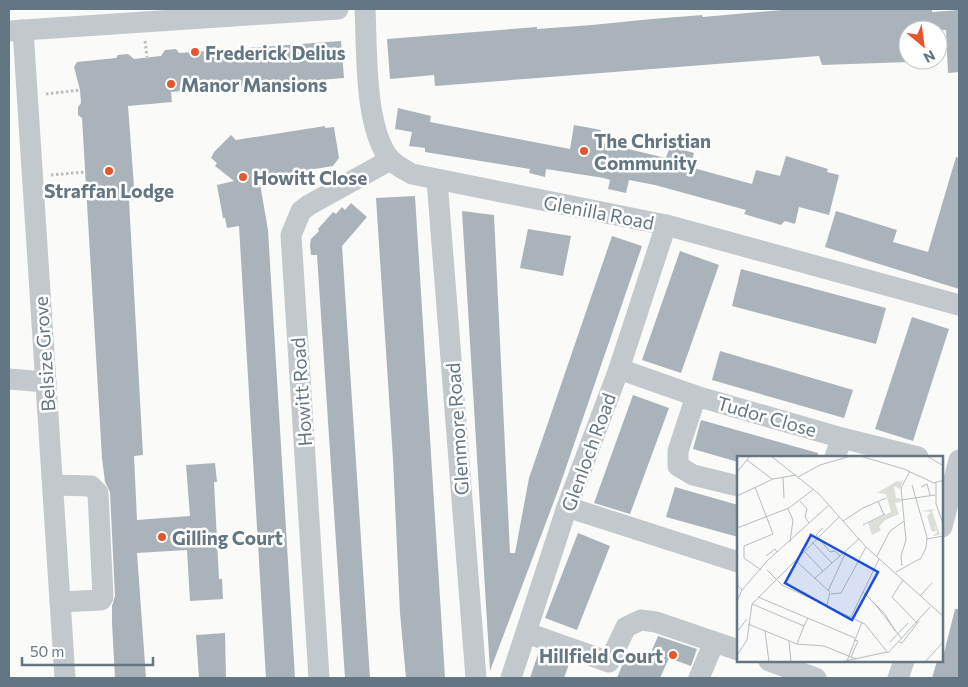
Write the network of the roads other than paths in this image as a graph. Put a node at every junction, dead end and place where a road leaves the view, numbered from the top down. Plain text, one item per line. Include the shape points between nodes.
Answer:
1 (338, 9) edge
2 (365, 9) edge
3 (16, 30) edge
4 (390, 160) junction
5 (437, 180) junction
6 (666, 225) junction
7 (959, 305) edge
8 (619, 368) junction
9 (9, 379) edge
10 (46, 382) junction
11 (696, 396) junction
12 (838, 448) edge
13 (909, 456) edge
14 (953, 463) edge
15 (53, 485) junction
16 (737, 486) edge
17 (567, 507) junction
18 (943, 521) edge
19 (737, 562) edge
20 (60, 602) junction
21 (527, 633) junction
22 (714, 642) junction
23 (737, 650) edge
24 (769, 662) edge
25 (772, 662) edge
26 (904, 662) edge
27 (65, 678) edge
28 (319, 678) edge
29 (476, 678) edge
30 (511, 678) edge
31 (699, 678) edge
32 (764, 678) edge
33 (816, 678) edge
34 (898, 678) edge

1 - 3 street
2 - 4 street via 374,128
3 - 10 street, Belsize Grove via 27,95
4 - 5 street, Glenilla Road via 412,174
4 - 28 street, Howitt Road via 301,211 291,235
5 - 6 street, Glenilla Road
5 - 29 street, Glenmore Road
6 - 7 street, Glenilla Road
6 - 8 street, Glenloch Road
8 - 11 street, Tudor Close
8 - 17 street, Glenloch Road
9 - 10 street
10 - 15 street, Belsize Grove
11 - 12 street, Tudor Close
11 - 16 street via 678,451 678,466 692,475
12 - 13 street, Tudor Close
14 - 18 street
15 - 20 street, Belsize Grove
15 - 20 street via 91,486 98,493 103,597 101,600
17 - 19 street
17 - 21 street, Glenloch Road
20 - 27 street, Belsize Grove
21 - 22 street via 609,662 626,628 641,620
21 - 30 street, Glenloch Road
22 - 23 street
22 - 31 street
24 - 32 street
25 - 33 street
26 - 34 street

